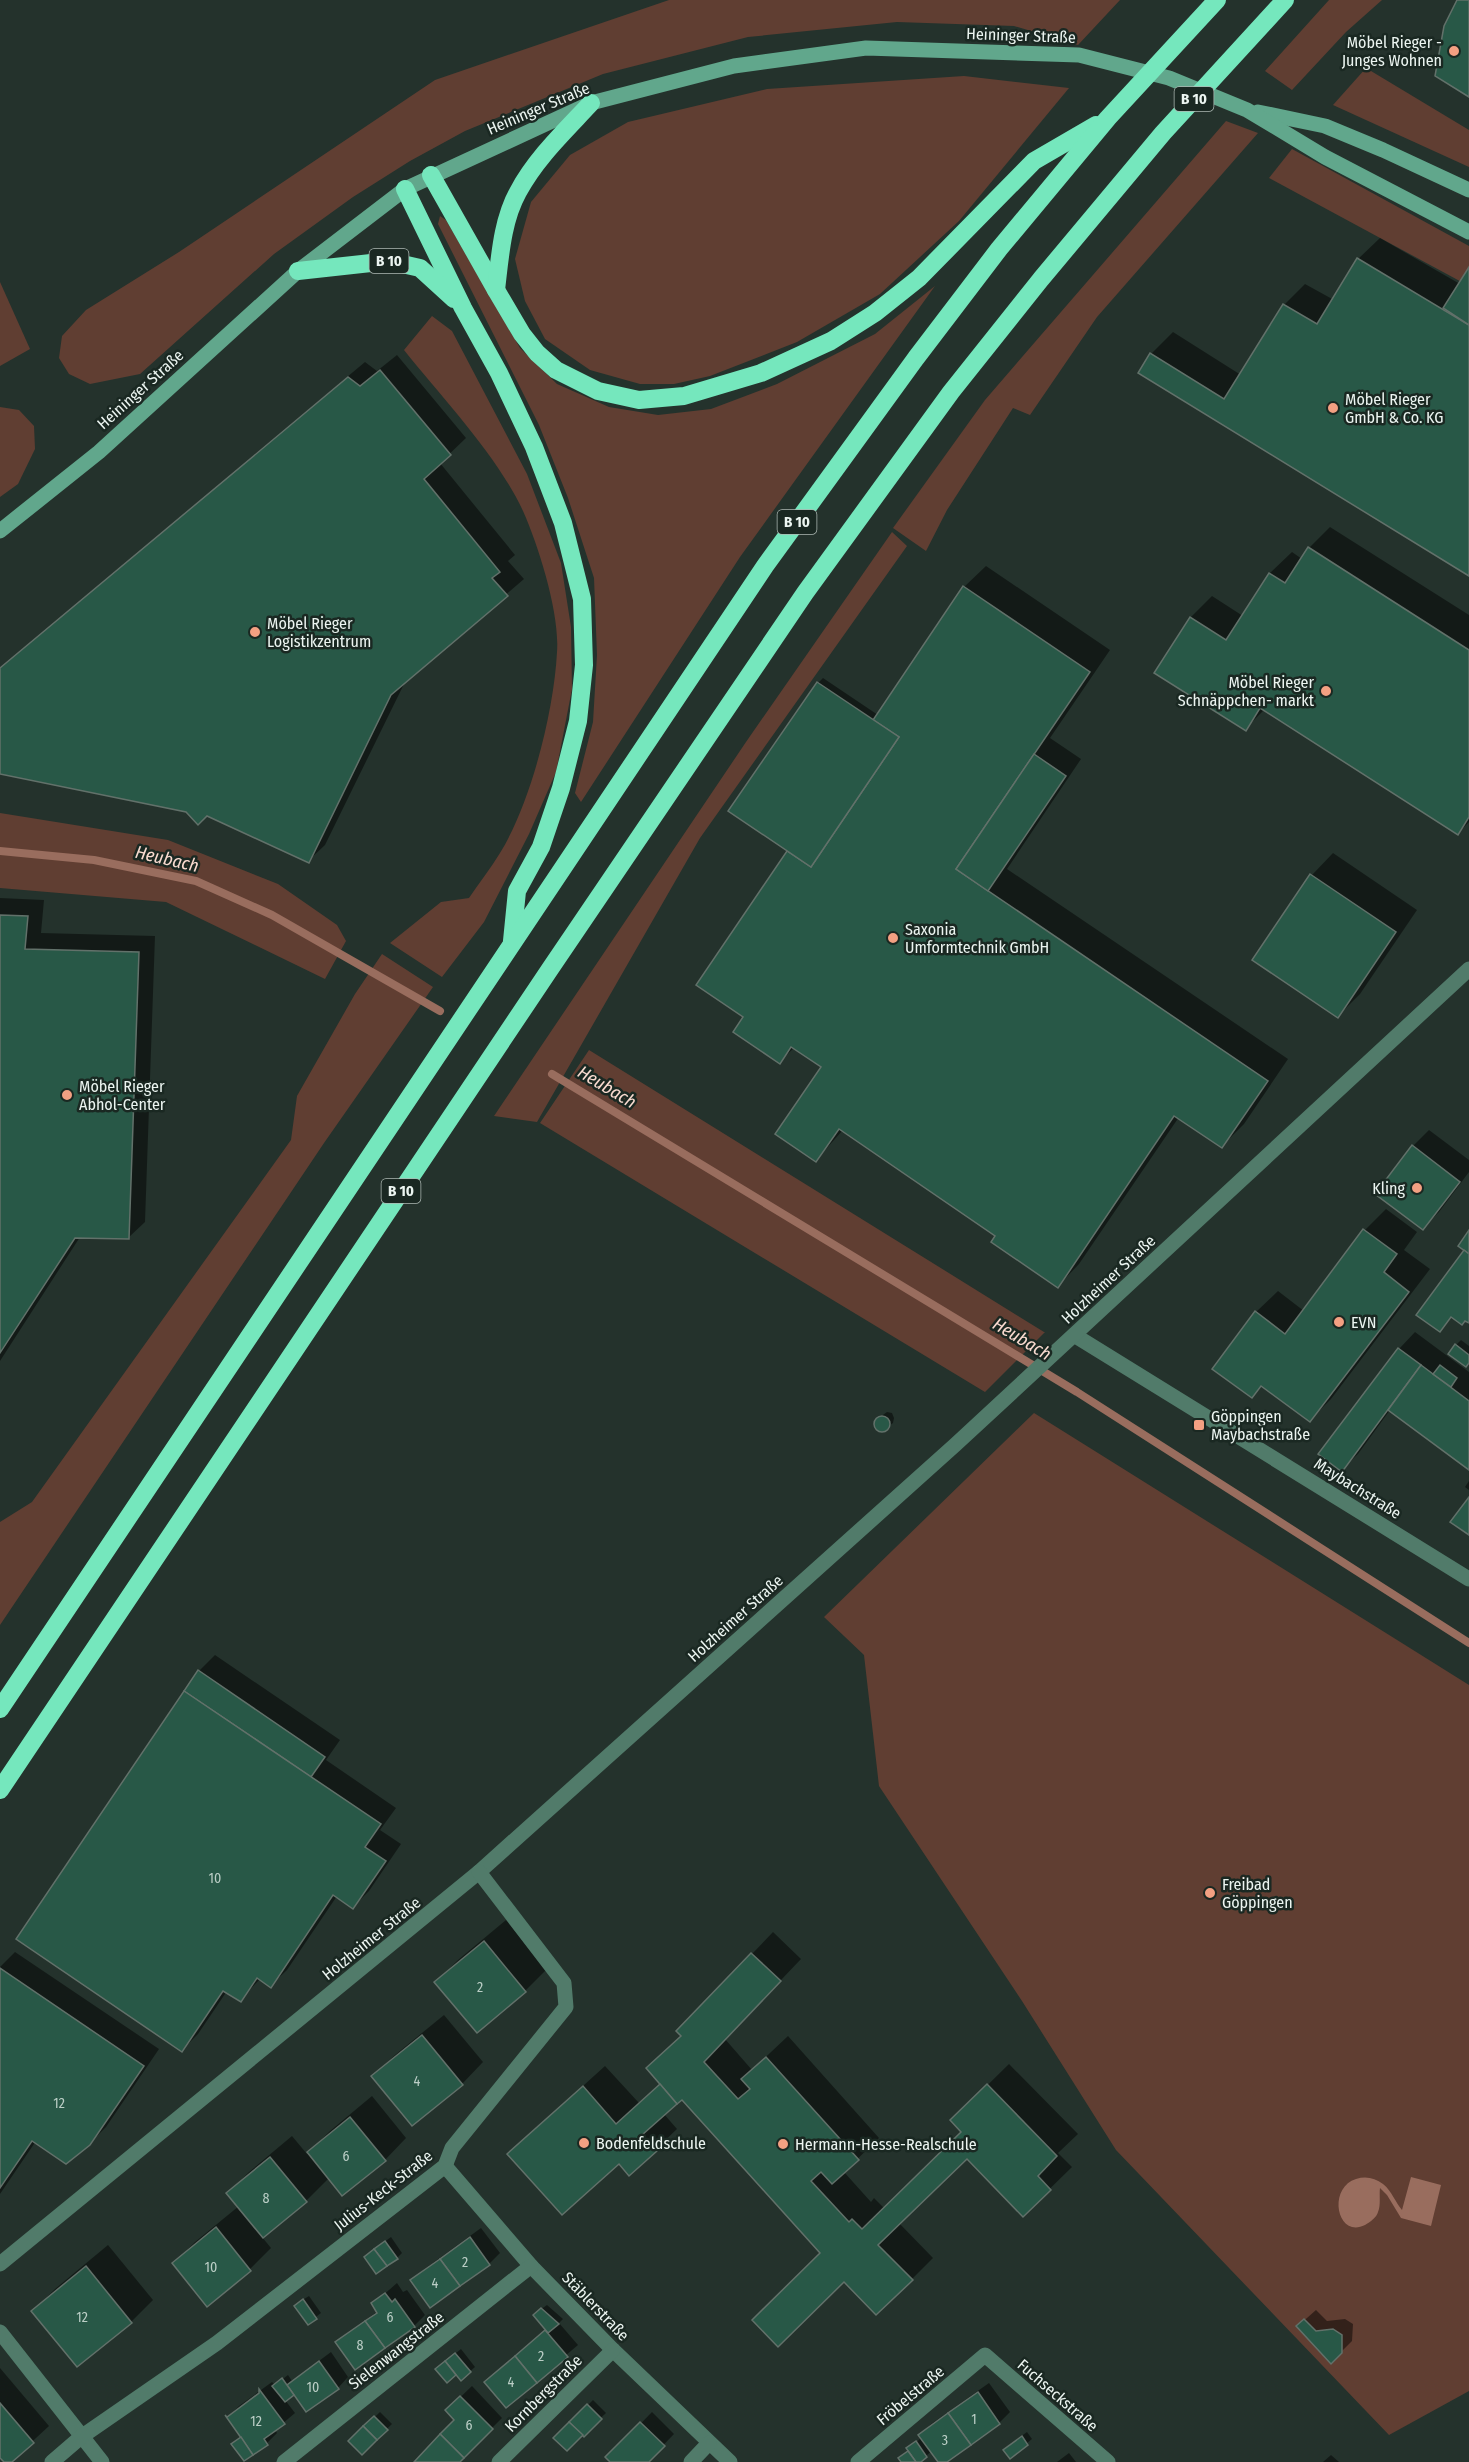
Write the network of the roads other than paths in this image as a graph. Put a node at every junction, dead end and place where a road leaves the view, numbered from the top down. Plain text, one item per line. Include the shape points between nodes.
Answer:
1 (1217, 0) edge
2 (1285, 0) edge
3 (591, 103) junction
4 (1247, 110) junction
5 (1108, 118) junction
6 (431, 175) junction
7 (405, 189) junction
8 (1469, 190) edge
9 (1469, 232) edge
10 (298, 271) junction
11 (496, 290) junction
12 (463, 308) junction
13 (0, 531) edge
14 (512, 946) junction
15 (1469, 969) edge
16 (1074, 1335) junction
17 (1469, 1579) edge
18 (0, 1709) edge
19 (0, 1790) edge
20 (479, 1872) junction
21 (445, 2166) junction
22 (0, 2264) edge
23 (531, 2266) junction
24 (0, 2332) edge
25 (613, 2350) junction
26 (985, 2355) joint
27 (81, 2437) junction
28 (708, 2443) junction
29 (52, 2462) edge
30 (102, 2462) edge
31 (284, 2462) edge
32 (499, 2462) edge
33 (691, 2462) edge
34 (730, 2462) edge
35 (858, 2462) edge
36 (1108, 2462) edge

1 - 5 highway, B 10
2 - 19 highway, B 10 via 1163,133 1041,279 951,392 805,593
3 - 4 main road, Heininger Straße via 734,66 866,48 1079,55 1169,78
3 - 6 main road, Heininger Straße
3 - 11 highway via 550,147 518,191 502,236
4 - 8 main road, Heininger Straße via 1325,126
4 - 9 main road, Heininger Straße via 1325,157
5 - 11 highway via 1034,160 919,278 875,313 831,341 761,373 684,396 639,400 598,391 556,370 522,334
5 - 14 highway, B 10 via 915,358 772,556
6 - 7 main road, Heininger Straße
6 - 11 highway
7 - 10 main road, Heininger Straße
7 - 12 highway, B 10
10 - 12 highway, B 10 via 389,261 420,268
10 - 13 main road, Heininger Straße via 99,452
12 - 14 highway, B 10 via 534,447 563,523 582,599 584,665 578,721 541,847 517,891
14 - 18 highway, B 10
15 - 16 street, Holzheimer Straße
16 - 17 street, Maybachstraße
16 - 20 street, Holzheimer Straße
20 - 21 street, Julius-Keck-Straße via 564,1983 566,2007 452,2148
20 - 22 street, Holzheimer Straße
21 - 23 street, Stäblerstraße
21 - 27 street, Julius-Keck-Straße via 217,2343
23 - 25 street, Stäblerstraße
23 - 31 street, Sielenwangstraße
24 - 27 street
25 - 28 street, Stäblerstraße
25 - 32 street, Kornbergstraße
26 - 35 street, Fröbelstraße
26 - 36 street, Fuchseckstraße
27 - 29 street, Julius-Keck-Straße
27 - 30 street
28 - 33 street
28 - 34 street, Stäblerstraße

